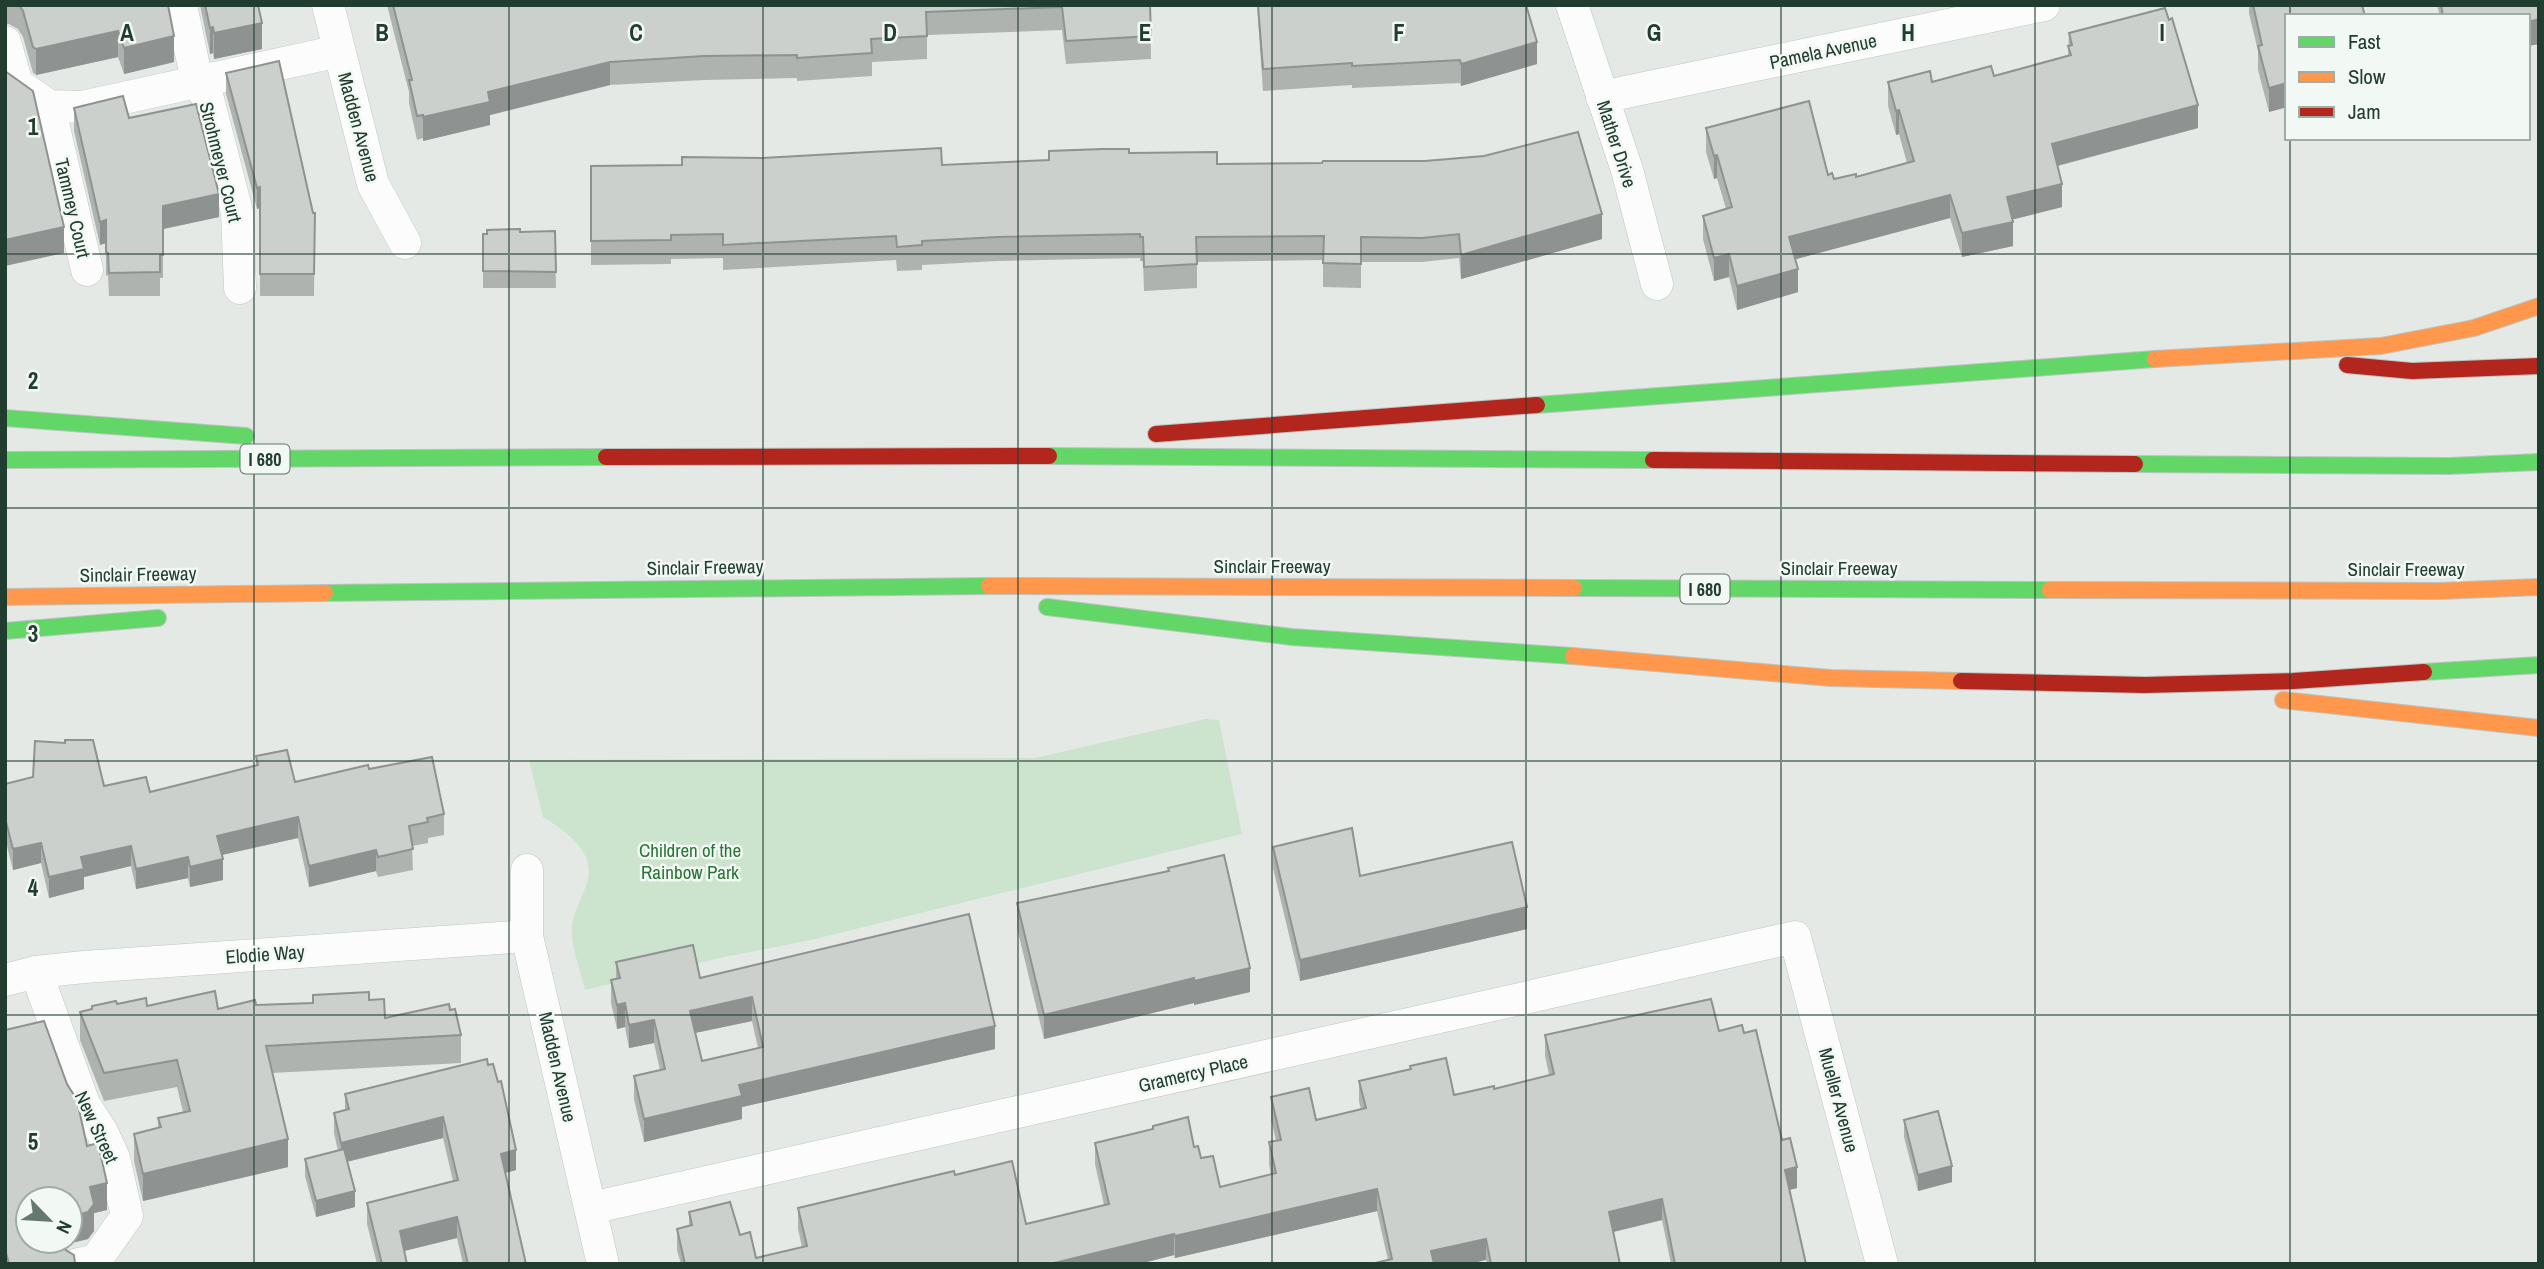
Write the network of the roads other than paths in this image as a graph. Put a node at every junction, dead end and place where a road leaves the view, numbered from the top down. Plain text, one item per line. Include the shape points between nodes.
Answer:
1 (181, 5) edge
2 (328, 5) edge
3 (1572, 5) edge
4 (2044, 5) edge
5 (5, 42) edge
6 (339, 51) junction
7 (197, 81) junction
8 (1602, 97) junction
9 (49, 106) junction
10 (405, 243) dead end
11 (87, 270) dead end
12 (1657, 284) dead end
13 (240, 288) dead end
14 (2539, 306) edge
15 (2240, 355) junction
16 (2539, 366) edge
17 (5, 418) edge
18 (1136, 436) dead end
19 (265, 438) dead end
20 (1081, 440) dead end
21 (320, 442) dead end
22 (887, 455) junction
23 (524, 457) junction
24 (5, 460) edge
25 (2539, 462) edge
26 (872, 586) junction
27 (2539, 587) edge
28 (460, 592) junction
29 (5, 597) edge
30 (1007, 602) dead end
31 (1034, 606) dead end
32 (253, 610) dead end
33 (171, 617) dead end
34 (5, 631) edge
35 (2539, 665) edge
36 (2145, 685) junction
37 (2539, 728) edge
38 (527, 870) dead end
39 (527, 936) junction
40 (1796, 937) joint
41 (36, 972) junction
42 (5, 980) edge
43 (591, 1209) junction
44 (78, 1264) edge
45 (603, 1264) edge
46 (1882, 1264) edge

1 - 7 street, Strohmeyer Court
2 - 6 street, Madden Avenue
3 - 8 street, Mather Drive
4 - 8 street, Pamela Avenue
5 - 9 street via 17,84
6 - 7 street
6 - 10 street, Madden Avenue via 373,184
7 - 9 street via 82,107
7 - 13 street, Strohmeyer Court via 208,99 237,212
8 - 12 street, Mather Drive via 1628,170
9 - 11 street, Tammey Court
14 - 15 highway via 2474,328 2381,346
15 - 16 highway via 2412,372
15 - 18 highway via 2066,364
17 - 19 highway
20 - 22 highway
21 - 23 highway
22 - 23 highway, I 680
22 - 25 highway, I 680 via 2449,466
23 - 24 highway, I 680
26 - 27 highway, Sinclair Freeway / I 680 via 2426,591
26 - 28 highway, Sinclair Freeway / I 680
26 - 30 highway
28 - 29 highway, Sinclair Freeway / I 680
28 - 32 highway
31 - 36 highway via 1292,637 1830,678
33 - 34 highway
35 - 36 highway via 2293,681
36 - 37 highway
38 - 39 street, Madden Avenue
39 - 41 street, Elodie Way
39 - 43 street, Madden Avenue
40 - 43 street, Gramercy Place
40 - 46 street, Mueller Avenue
41 - 42 street, Elodie Way
41 - 44 street, New Street via 84,1104 114,1158 127,1216 96,1261
43 - 45 street, Madden Avenue

